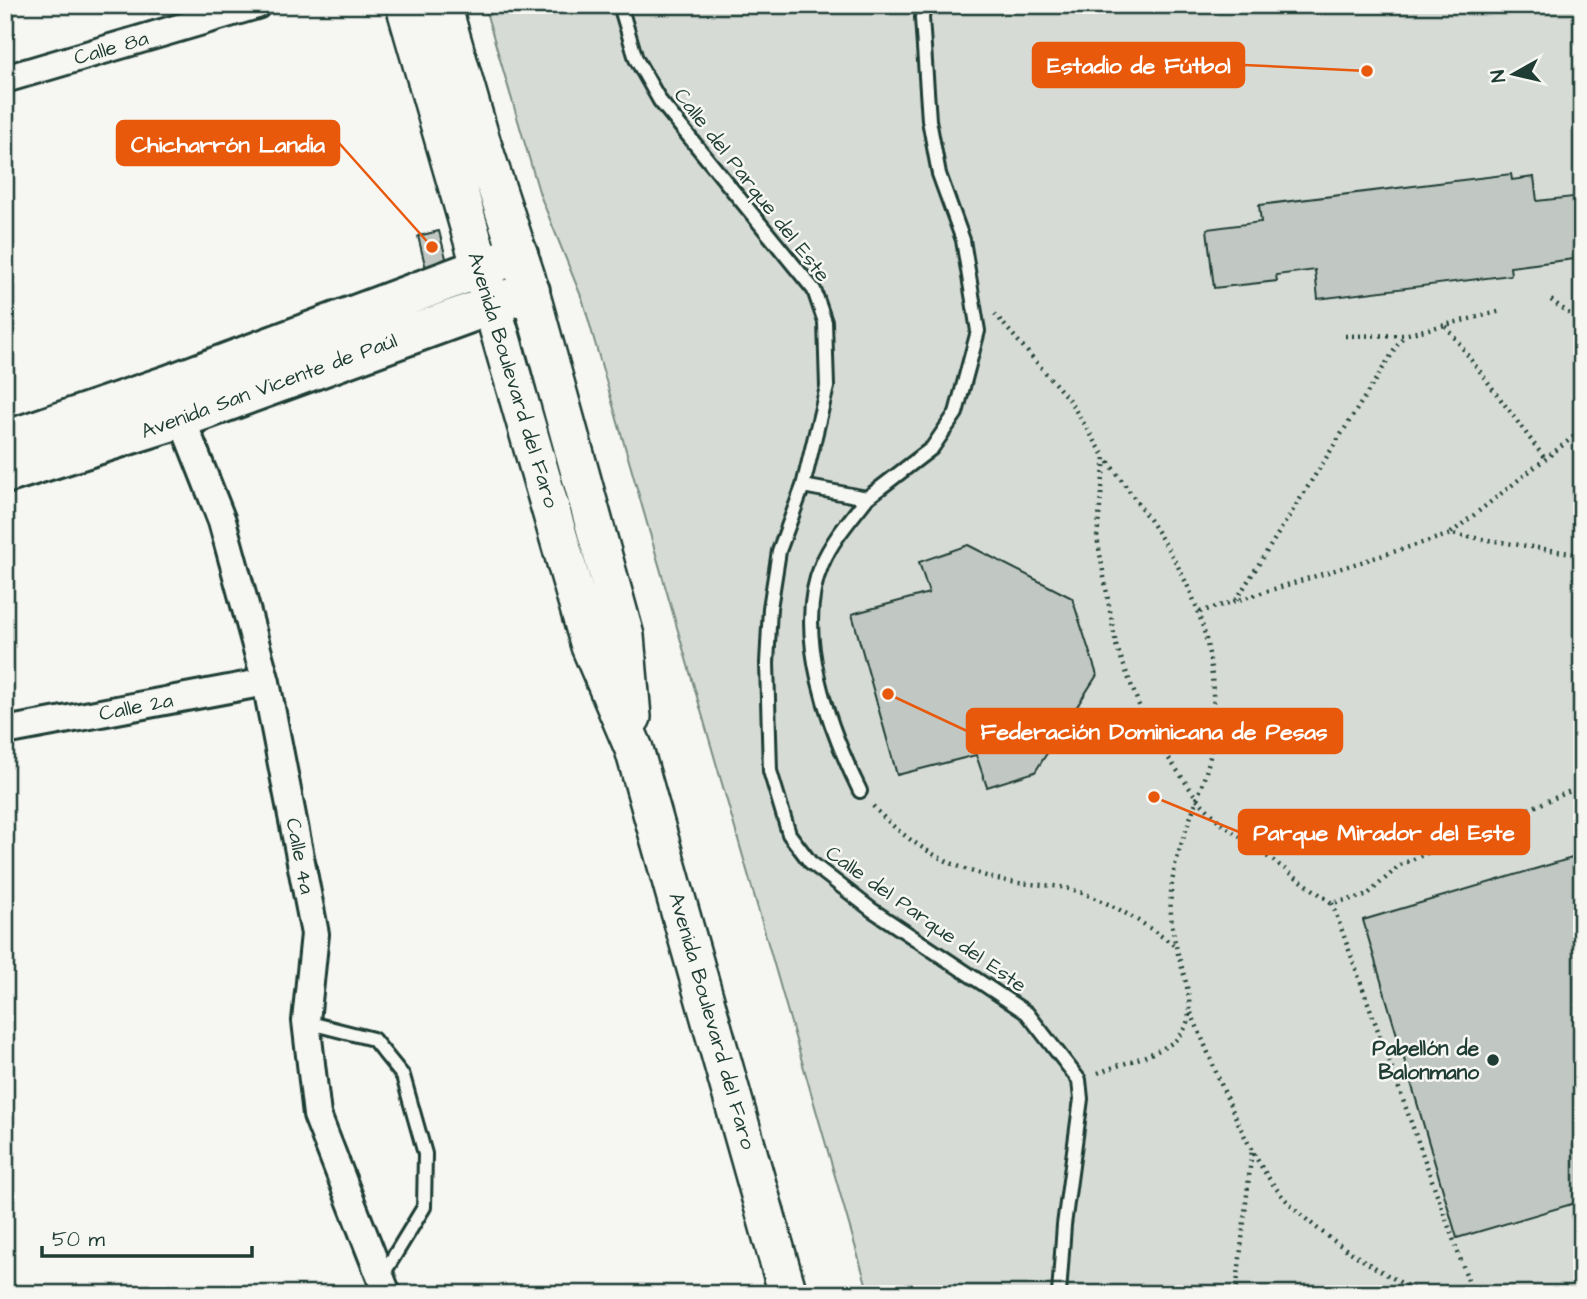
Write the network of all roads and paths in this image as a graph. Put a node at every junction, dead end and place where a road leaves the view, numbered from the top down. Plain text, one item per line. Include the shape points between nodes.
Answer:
1 (257, 5) edge
2 (405, 5) edge
3 (442, 5) edge
4 (621, 5) edge
5 (925, 5) edge
6 (5, 79) edge
7 (518, 254) junction
8 (479, 267) junction
9 (971, 290) junction
10 (530, 291) junction
11 (1551, 300) dead end
12 (491, 305) junction
13 (1502, 311) dead end
14 (1582, 323) edge
15 (1446, 326) junction
16 (1404, 335) junction
17 (1345, 336) dead end
18 (175, 402) junction
19 (1582, 430) edge
20 (5, 441) edge
21 (1105, 457) junction
22 (1546, 460) junction
23 (5, 474) edge
24 (803, 486) junction
25 (867, 498) junction
26 (1451, 534) junction
27 (1582, 555) edge
28 (1235, 602) junction
29 (1200, 612) junction
30 (266, 682) junction
31 (5, 731) edge
32 (634, 749) junction
33 (1582, 786) edge
34 (860, 791) joint
35 (1198, 800) junction
36 (1332, 904) junction
37 (1176, 947) junction
38 (1191, 1012) junction
39 (306, 1021) junction
40 (1079, 1080) junction
41 (1252, 1148) junction
42 (384, 1286) edge
43 (788, 1294) edge
44 (1059, 1294) edge
45 (1236, 1294) edge
46 (1421, 1294) edge
47 (1473, 1294) edge

1 - 6 street, Calle 8a
2 - 8 street, Avenida Boulevard del Faro
3 - 7 street, Avenida Boulevard del Faro
4 - 24 lane, Calle del Parque del Este via 636,59 660,101 814,290 825,322 828,387
5 - 9 lane via 929,120 939,174 963,240
7 - 8 main road, Avenida San Vicente de Paúl
7 - 10 street, Avenida Boulevard del Faro
8 - 12 street, Avenida Boulevard del Faro
8 - 18 main road, Avenida San Vicente de Paúl
9 - 21 path via 1052,379
9 - 25 lane via 978,331 956,413 932,448
10 - 12 main road, Avenida San Vicente de Paúl
10 - 32 street, Avenida Boulevard del Faro via 625,636
11 - 14 path
12 - 18 main road, Avenida San Vicente de Paúl
12 - 32 street, Avenida Boulevard del Faro via 590,646
13 - 15 path
15 - 16 path
15 - 22 path
16 - 17 path
16 - 28 path
18 - 20 main road, Avenida San Vicente de Paúl
18 - 23 main road, Avenida San Vicente de Paúl
18 - 30 street, Calle 4a via 222,521
19 - 22 path
21 - 29 path via 1163,537
21 - 35 path via 1097,537 1116,645 1148,729
22 - 26 path
24 - 25 lane
24 - 40 lane, Calle del Parque del Este via 779,551 767,663 770,771 789,834 810,862 873,910 1027,1013
25 - 34 lane via 821,565 812,598 812,641 819,679 836,743
26 - 27 path
26 - 28 path
28 - 29 path
29 - 35 path via 1212,657 1214,711 1211,754
30 - 31 street, Calle 2a
30 - 39 street, Calle 4a via 316,934
32 - 43 street, Avenida Boulevard del Faro
33 - 36 path via 1400,865 1366,896
34 - 37 path via 910,841 952,864 1002,880 1074,890 1134,915
35 - 36 path via 1233,832
35 - 37 path via 1172,881 1170,913
36 - 47 path
37 - 38 path via 1189,986
38 - 40 path via 1181,1035 1166,1046
38 - 41 path
39 - 42 street, Calle 4a via 317,1115
39 - 42 lane via 373,1039 403,1076 425,1154 424,1207
40 - 44 lane via 1081,1099
41 - 45 path
41 - 46 path via 1283,1196 1318,1230

